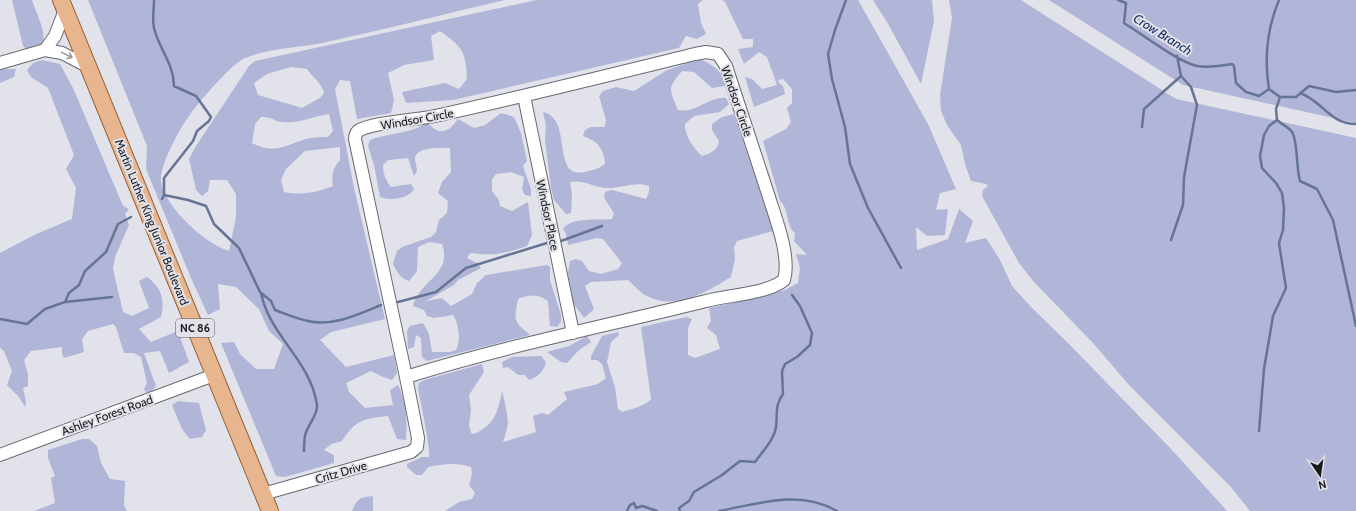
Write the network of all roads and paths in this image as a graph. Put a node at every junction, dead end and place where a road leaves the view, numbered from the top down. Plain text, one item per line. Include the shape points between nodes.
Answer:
1 (63, 5) edge
2 (45, 50) junction
3 (0, 63) edge
4 (87, 66) junction
5 (524, 96) junction
6 (572, 333) junction
7 (214, 375) junction
8 (406, 377) junction
9 (417, 447) joint
10 (0, 455) edge
11 (264, 494) junction
12 (270, 511) edge

1 - 2 street via 55,36
1 - 4 main road, Martin Luther King Junior Boulevard / NC 86
2 - 3 street
2 -> 4 street via 62,53
4 - 7 main road, Martin Luther King Junior Boulevard / NC 86
5 - 6 street, Windsor Place
5 - 6 street, Windsor Circle via 695,54 718,54 726,66 758,159 783,247 786,273 784,280 772,287
5 - 8 street, Windsor Circle via 433,117 366,128 355,135
6 - 8 street, Windsor Circle
7 - 10 street, Ashley Forest Road
7 - 11 main road, Martin Luther King Junior Boulevard / NC 86
8 - 9 street, Windsor Circle via 418,438
9 - 11 street, Critz Drive via 411,452
11 - 12 main road, Martin Luther King Junior Boulevard / NC 86

